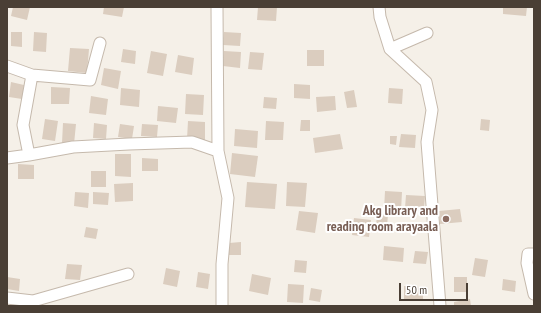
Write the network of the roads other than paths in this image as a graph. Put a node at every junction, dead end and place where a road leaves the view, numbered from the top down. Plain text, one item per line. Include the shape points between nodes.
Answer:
1 (217, 7) edge
2 (380, 7) edge
3 (427, 33) dead end
4 (100, 43) dead end
5 (390, 49) junction
6 (7, 66) edge
7 (32, 75) junction
8 (218, 150) junction
9 (29, 155) junction
10 (7, 158) edge
11 (534, 254) edge
12 (128, 274) dead end
13 (534, 294) edge
14 (7, 298) edge
15 (439, 305) edge
16 (222, 306) edge

1 - 8 street
2 - 5 street via 380,17
3 - 5 street
4 - 7 street via 90,80
5 - 15 street via 426,82 432,110 427,142
6 - 7 street
7 - 9 street via 23,125
8 - 9 street via 192,142 73,147
8 - 16 street via 228,198 222,264
9 - 10 street
11 - 13 street via 528,254 527,263
12 - 14 street via 33,301

